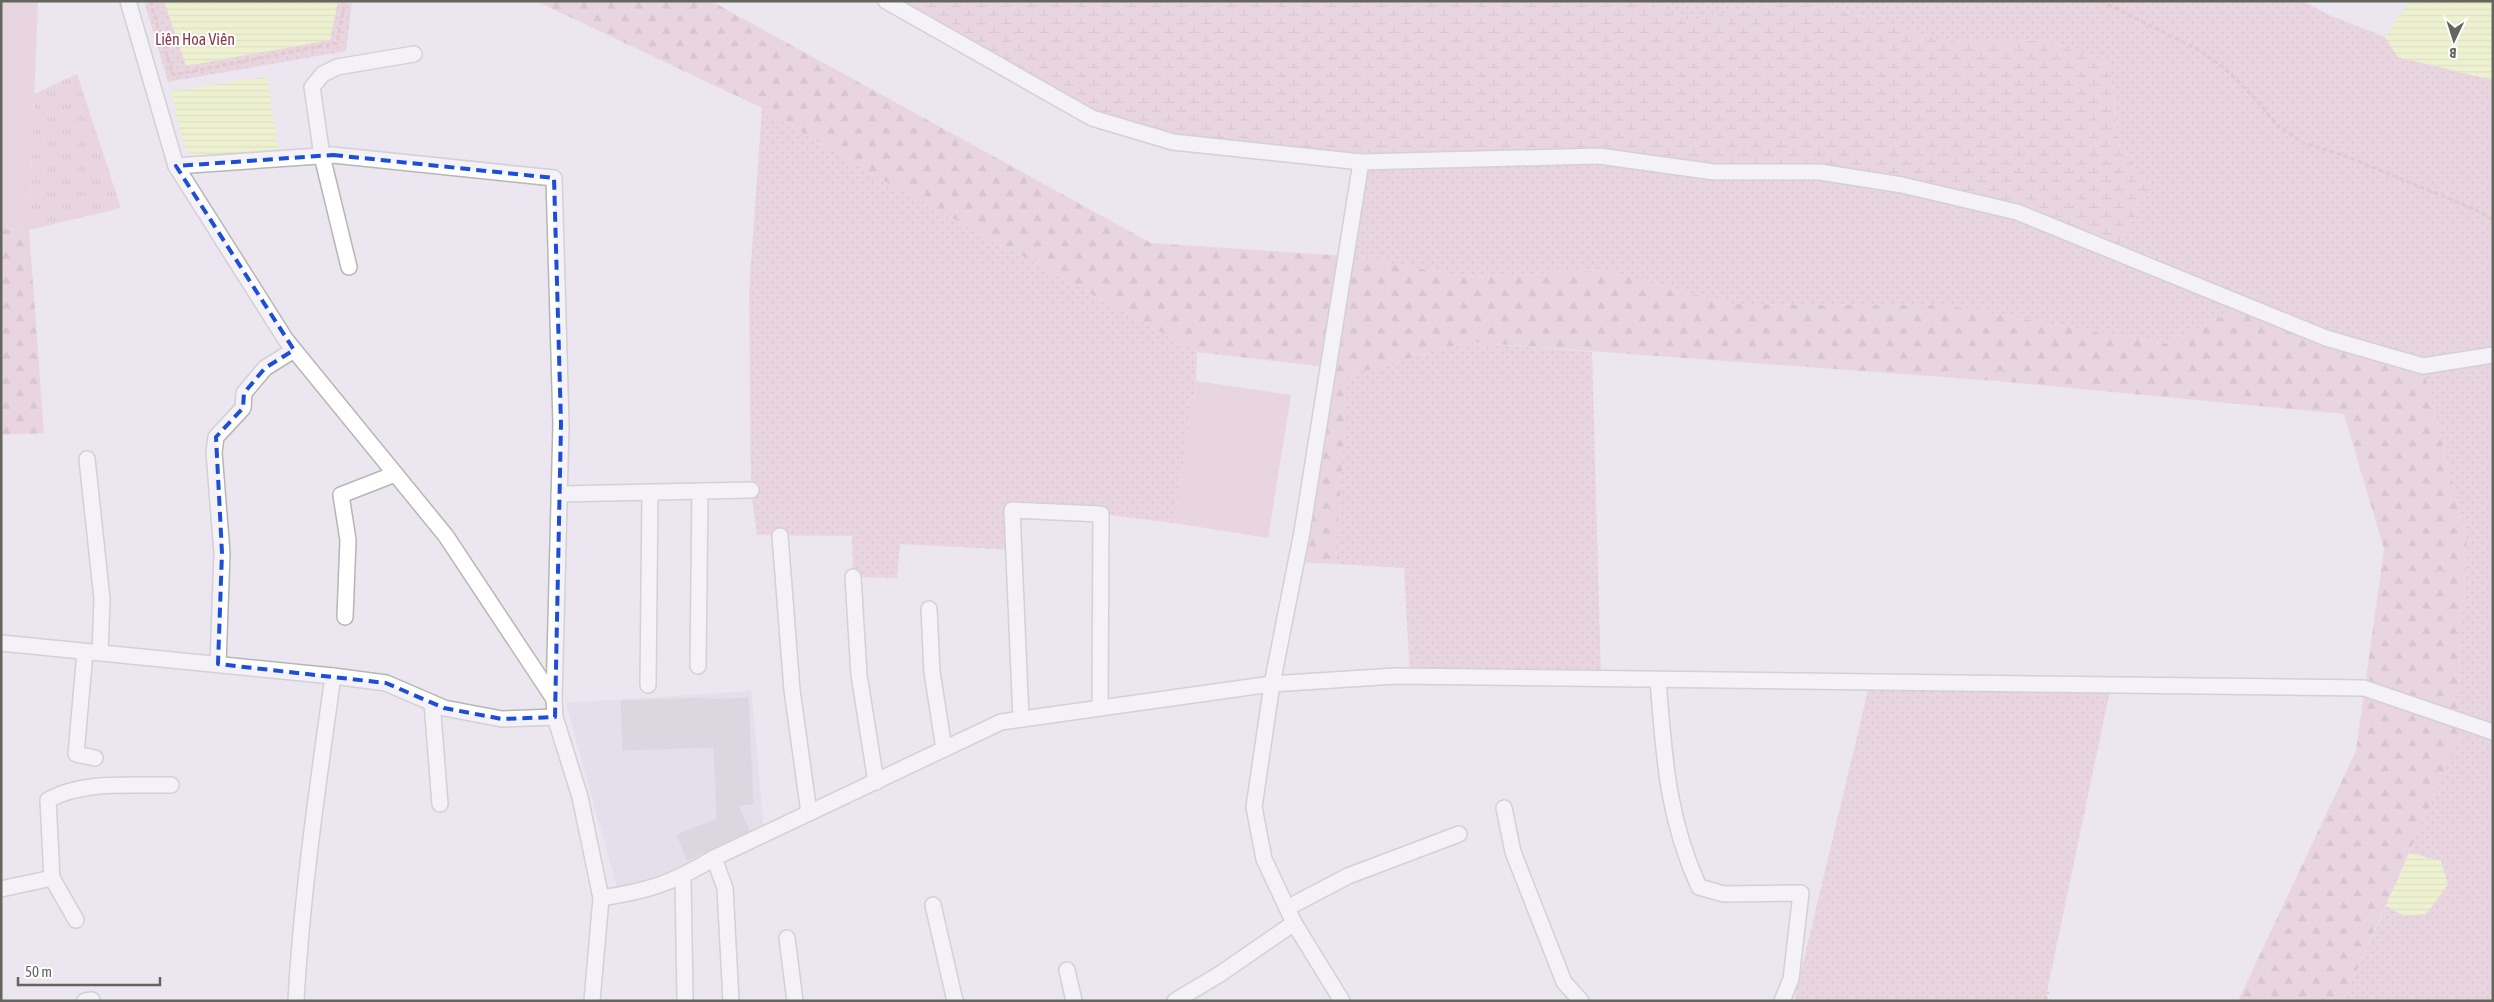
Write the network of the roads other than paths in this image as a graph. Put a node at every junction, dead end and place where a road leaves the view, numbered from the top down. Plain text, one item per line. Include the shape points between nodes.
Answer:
1 (128, 1) edge
2 (886, 1) edge
3 (414, 54) dead end
4 (322, 156) junction
5 (1361, 162) junction
6 (176, 166) junction
7 (349, 266) dead end
8 (294, 350) junction
9 (2493, 355) edge
10 (87, 459) dead end
11 (395, 474) junction
12 (751, 490) dead end
13 (700, 491) junction
14 (650, 492) junction
15 (560, 494) junction
16 (780, 536) dead end
17 (852, 577) dead end
18 (929, 609) dead end
19 (344, 617) dead end
20 (1, 643) edge
21 (93, 652) junction
22 (218, 664) junction
23 (698, 666) dead end
24 (333, 676) junction
25 (1658, 680) junction
26 (1272, 684) junction
27 (648, 685) dead end
28 (554, 699) junction
29 (432, 703) junction
30 (1100, 708) junction
31 (555, 717) junction
32 (1021, 719) junction
33 (2493, 732) edge
34 (944, 749) junction
35 (94, 758) dead end
36 (876, 782) junction
37 (171, 785) dead end
38 (440, 804) dead end
39 (1504, 808) dead end
40 (809, 813) junction
41 (1459, 834) dead end
42 (714, 858) junction
43 (683, 877) junction
44 (52, 878) junction
45 (1, 889) edge
46 (601, 898) junction
47 (933, 905) dead end
48 (1287, 908) junction
49 (76, 920) dead end
50 (1294, 923) junction
51 (787, 938) dead end
52 (1067, 970) dead end
53 (92, 1000) edge
54 (85, 1001) edge
55 (296, 1001) edge
56 (592, 1001) edge
57 (685, 1001) edge
58 (731, 1001) edge
59 (795, 1001) edge
60 (955, 1001) edge
61 (1074, 1001) edge
62 (1175, 1001) edge
63 (1342, 1001) edge
64 (1581, 1001) edge
65 (1782, 1001) edge

1 - 6 street
2 - 5 street via 1092,118 1173,142
3 - 4 street via 337,67 323,74 312,87
4 - 6 street
4 - 7 street
4 - 15 street via 554,178
5 - 9 street via 1598,156 1714,172 1820,172 1902,185 2017,212 2326,338 2423,366
5 - 26 street via 1302,532
6 - 8 street
8 - 11 street
8 - 22 street via 265,368 244,393 243,408 216,437 214,452 222,553
10 - 21 street via 102,598
11 - 19 street via 342,495 348,540
11 - 28 street via 446,536
12 - 13 street
13 - 14 street
13 - 23 street
14 - 15 street
14 - 27 street
15 - 28 street
16 - 40 street via 792,690
17 - 36 street via 859,675
18 - 34 street via 932,672
20 - 21 street
21 - 22 street
21 - 35 street via 76,754
22 - 24 street
24 - 29 street via 386,683
24 - 55 street via 312,828
25 - 26 street via 1395,676
25 - 33 street via 2364,688
25 - 65 street via 1666,780 1686,860 1699,887 1724,894 1801,893 1791,979
26 - 30 street
26 - 48 street via 1254,807 1264,860
28 - 31 street
29 - 31 street via 502,719
29 - 38 street
30 - 32 street
30 - 32 street via 1101,514 1012,510
31 - 46 street via 580,797
32 - 34 street via 1002,722
34 - 36 street
36 - 40 street
37 - 44 street via 88,787 48,800
39 - 64 street via 1513,852 1564,982
40 - 42 street
41 - 48 street via 1348,876
42 - 43 street
42 - 58 street via 725,888
43 - 46 street via 640,892
43 - 57 street
44 - 45 street
44 - 49 street
46 - 56 street
47 - 60 street
48 - 50 street
50 - 62 street
50 - 63 street
51 - 59 street
52 - 61 street
53 - 54 street

